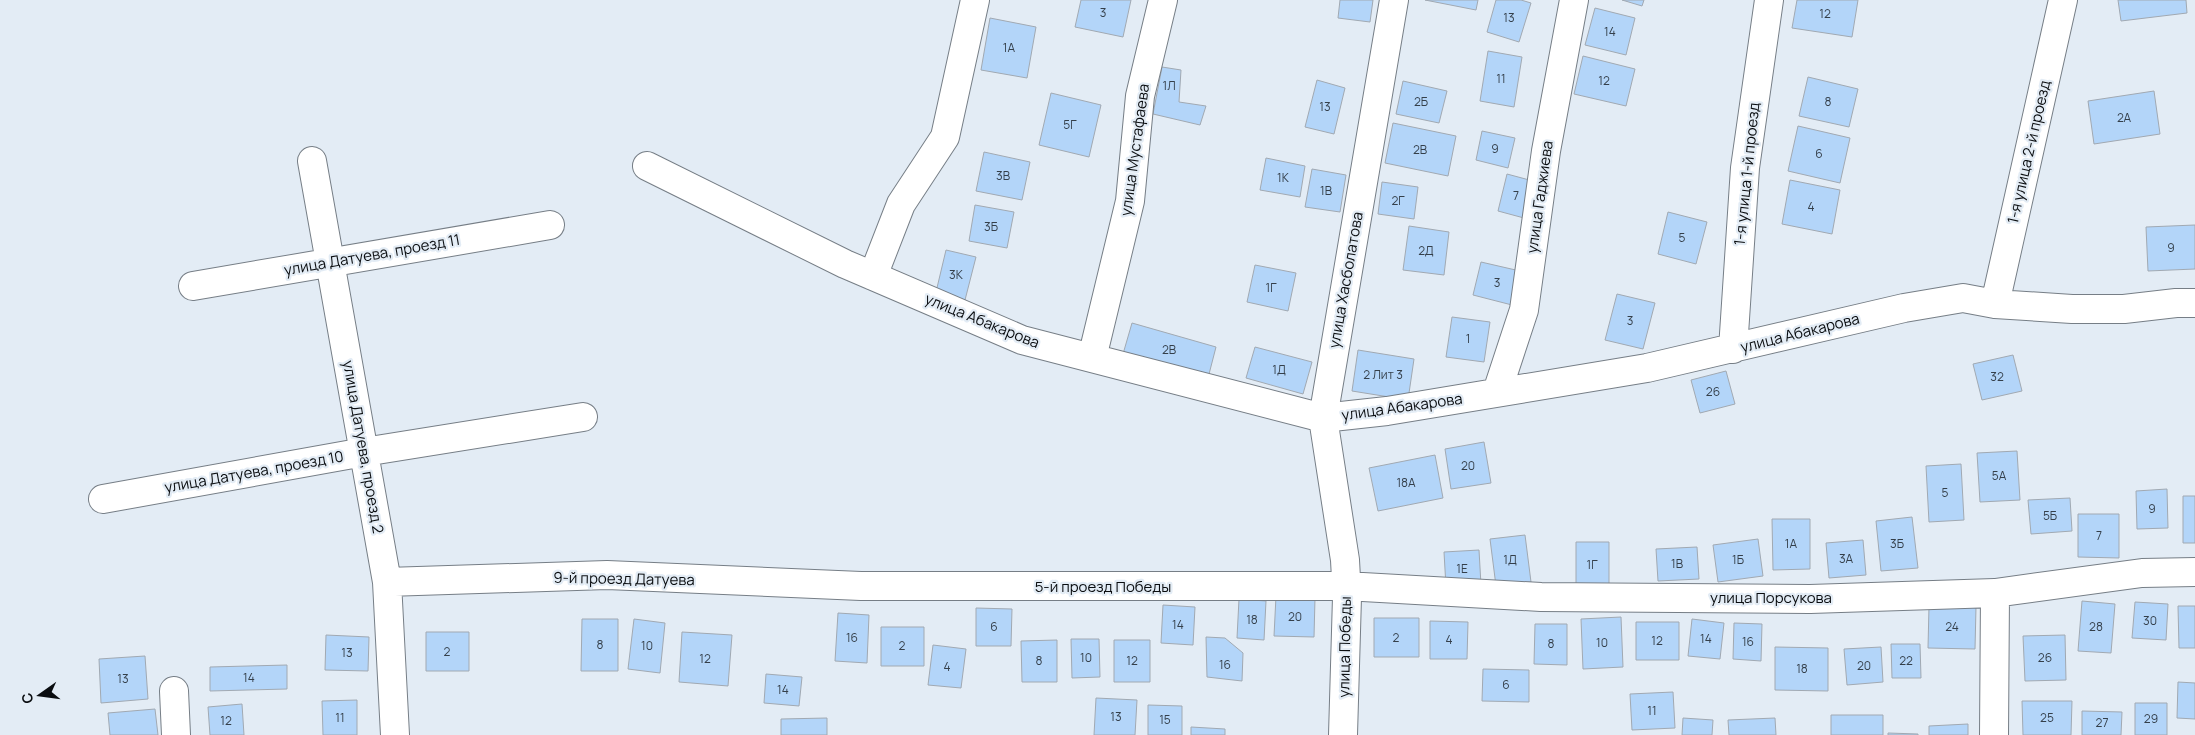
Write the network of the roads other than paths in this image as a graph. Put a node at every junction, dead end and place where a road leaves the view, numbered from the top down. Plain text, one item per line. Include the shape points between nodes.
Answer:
1 (975, 0) edge
2 (1163, 0) edge
3 (1394, 0) edge
4 (1574, 0) edge
5 (1769, 0) edge
6 (2064, 0) edge
7 (312, 161) dead end
8 (647, 166) dead end
9 (550, 224) dead end
10 (330, 263) junction
11 (873, 276) junction
12 (193, 286) dead end
13 (2195, 303) edge
14 (1995, 304) junction
15 (1733, 349) junction
16 (1092, 358) junction
17 (1497, 392) junction
18 (583, 417) dead end
19 (1323, 418) junction
20 (364, 452) junction
21 (103, 499) dead end
22 (2195, 572) edge
23 (1345, 573) junction
24 (387, 582) junction
25 (862, 586) joint
26 (1995, 593) junction
27 (174, 691) dead end
28 (176, 735) edge
29 (395, 735) edge
30 (1343, 735) edge
31 (1994, 735) edge

1 - 11 street via 945,137 901,204
2 - 16 street, улица Мустафаева via 1140,96 1130,201
3 - 19 street, улица Хасболатова
4 - 17 street, улица Гаджиева via 1546,151 1524,310
5 - 15 street, 1-я улица 1-й проезд via 1745,168
6 - 14 street, 1-я улица 2-й проезд
7 - 10 street, улица Датуева, проезд 2
8 - 11 street, улица Абакарова
9 - 10 street, улица Датуева, проезд 11
10 - 12 street, улица Датуева, проезд 11
10 - 20 street, улица Датуева, проезд 2
11 - 16 street, улица Абакарова via 1022,340
13 - 14 street, улица Абакарова via 2124,309
14 - 15 street, улица Абакарова via 1963,298 1904,308
15 - 17 street, улица Абакарова via 1647,368
16 - 19 street, улица Абакарова
17 - 19 street, улица Абакарова via 1387,411
18 - 20 street, улица Датуева, проезд 10
19 - 23 street, улица Хасболатова
20 - 21 street, улица Датуева, проезд 10
20 - 24 street, улица Датуева, проезд 2
22 - 26 street, улица Порсукова via 2142,573
23 - 25 street, 5-й проезд Победы
23 - 26 street, улица Порсукова via 1541,597 1810,599
23 - 30 street, улица Победы
24 - 25 street, 9-й проезд Датуева via 607,576
24 - 29 street, улица Датуева, проезд 2
26 - 31 street
27 - 28 street

